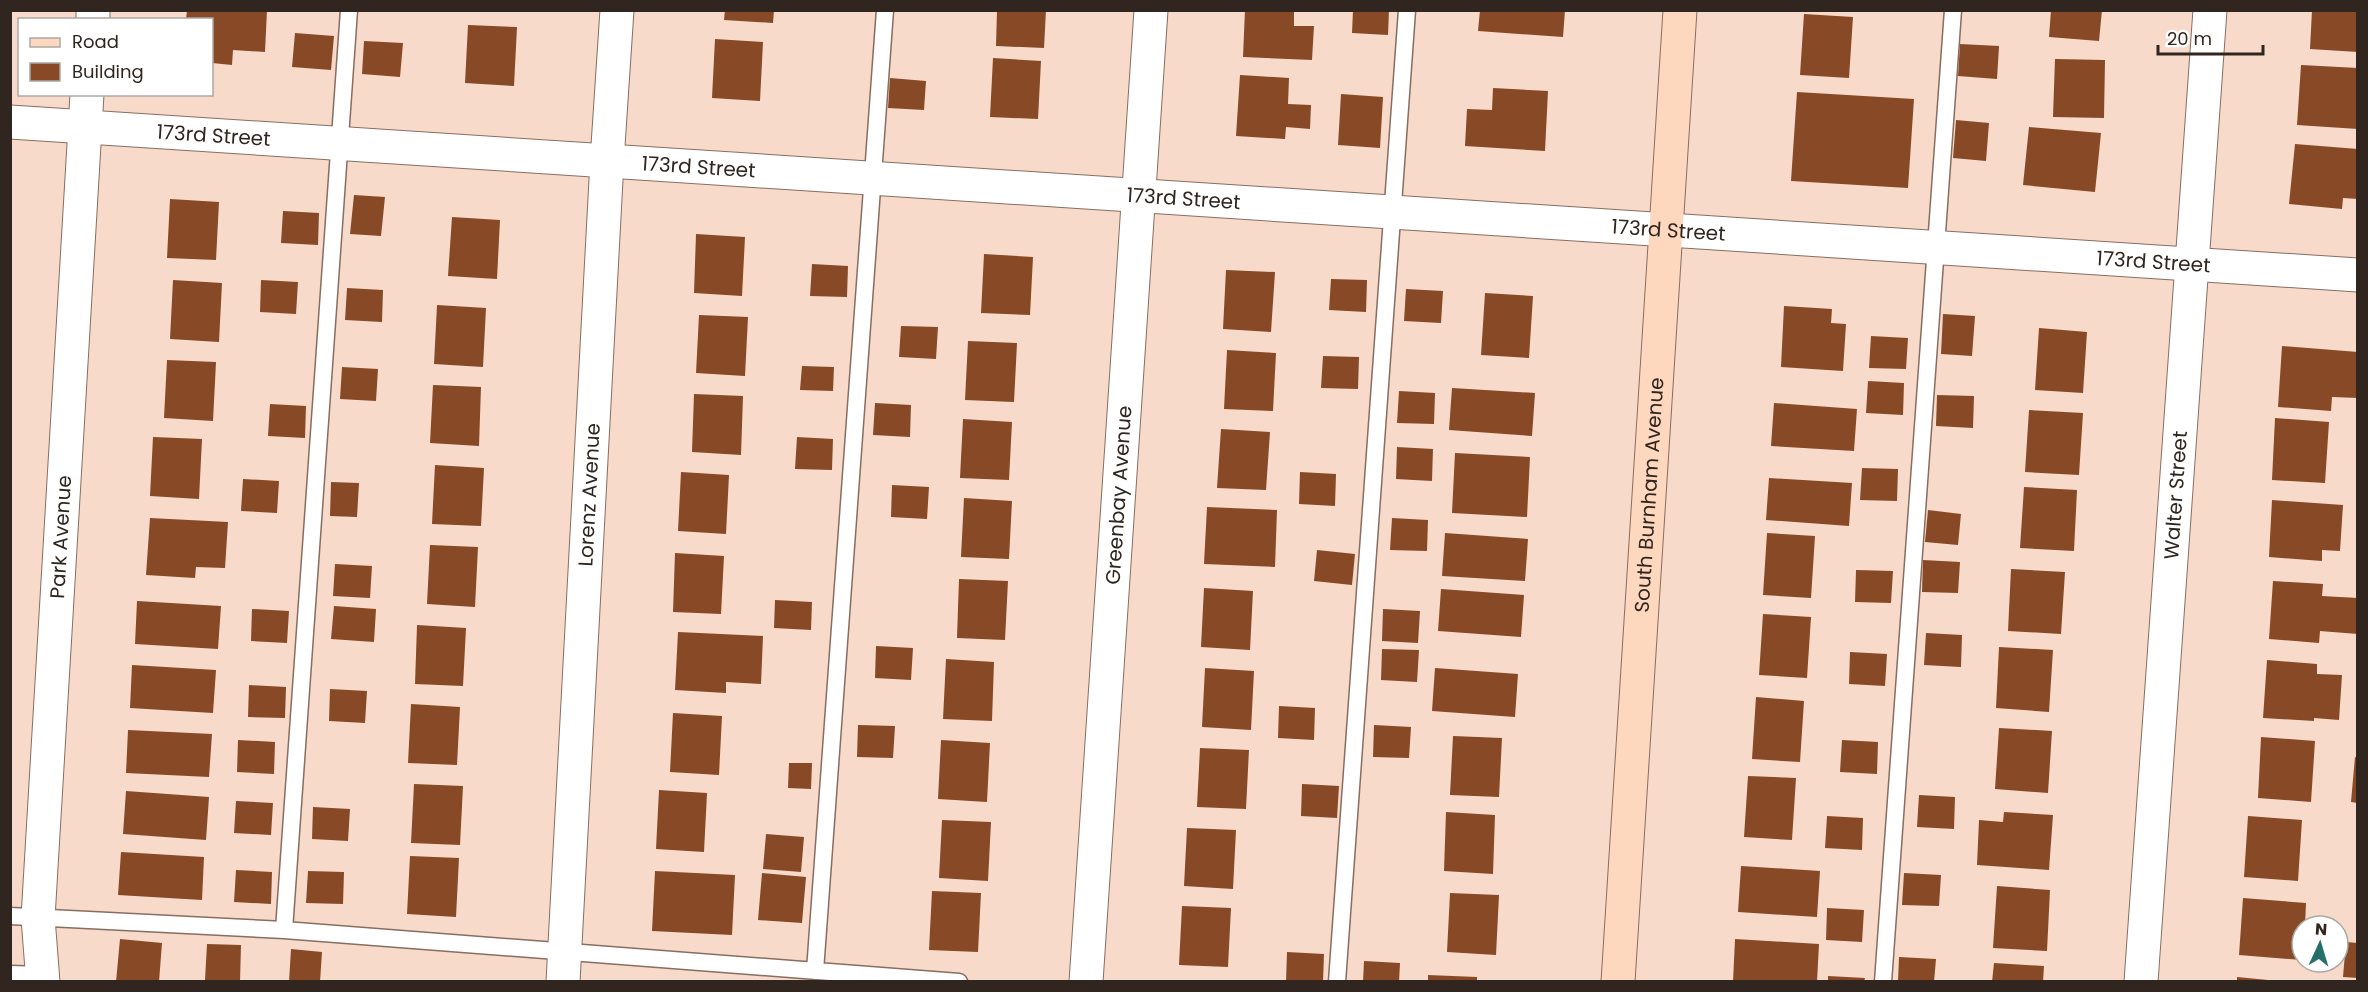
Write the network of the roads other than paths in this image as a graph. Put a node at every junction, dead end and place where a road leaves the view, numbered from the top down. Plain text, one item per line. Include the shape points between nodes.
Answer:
1 (349, 10) edge
2 (617, 10) edge
3 (885, 10) edge
4 (1151, 10) edge
5 (1407, 10) edge
6 (1680, 10) edge
7 (1953, 10) edge
8 (2210, 10) edge
9 (87, 96) edge
10 (10, 122) edge
11 (85, 127) junction
12 (340, 143) junction
13 (607, 161) junction
14 (873, 178) junction
15 (1137, 195) junction
16 (1392, 212) junction
17 (1666, 230) junction
18 (1937, 248) junction
19 (2192, 264) junction
20 (2358, 275) edge
21 (24, 917) edge
22 (284, 930) junction
23 (564, 967) edge
24 (815, 971) junction
25 (10, 974) edge
26 (794, 975) edge
27 (44, 978) edge
28 (959, 981) edge
29 (1086, 981) edge
30 (1337, 981) edge
31 (1618, 981) edge
32 (1883, 981) edge
33 (2141, 981) edge

1 - 12 lane
2 - 13 street, Lorenz Avenue
3 - 14 lane
4 - 15 street, Greenbay Avenue
5 - 16 lane
6 - 17 main road, South Burnham Avenue
7 - 18 lane
8 - 19 street, Walter Street
9 - 11 street, Park Avenue
10 - 11 street, 173rd Street
11 - 12 street, 173rd Street
11 - 21 street, Park Avenue
12 - 13 street, 173rd Street
12 - 22 lane
13 - 14 street, 173rd Street
13 - 23 street, Lorenz Avenue
14 - 15 street, 173rd Street
14 - 24 lane
15 - 16 street, 173rd Street
15 - 29 street, Greenbay Avenue
16 - 17 street, 173rd Street
16 - 30 lane
17 - 18 street, 173rd Street
17 - 31 main road, South Burnham Avenue
18 - 19 street, 173rd Street
18 - 32 lane
19 - 20 street, 173rd Street
19 - 33 street, Walter Street
21 - 22 lane
21 - 27 street, Park Avenue
22 - 23 lane
23 - 26 lane
24 - 26 lane
24 - 28 lane
25 - 27 lane

